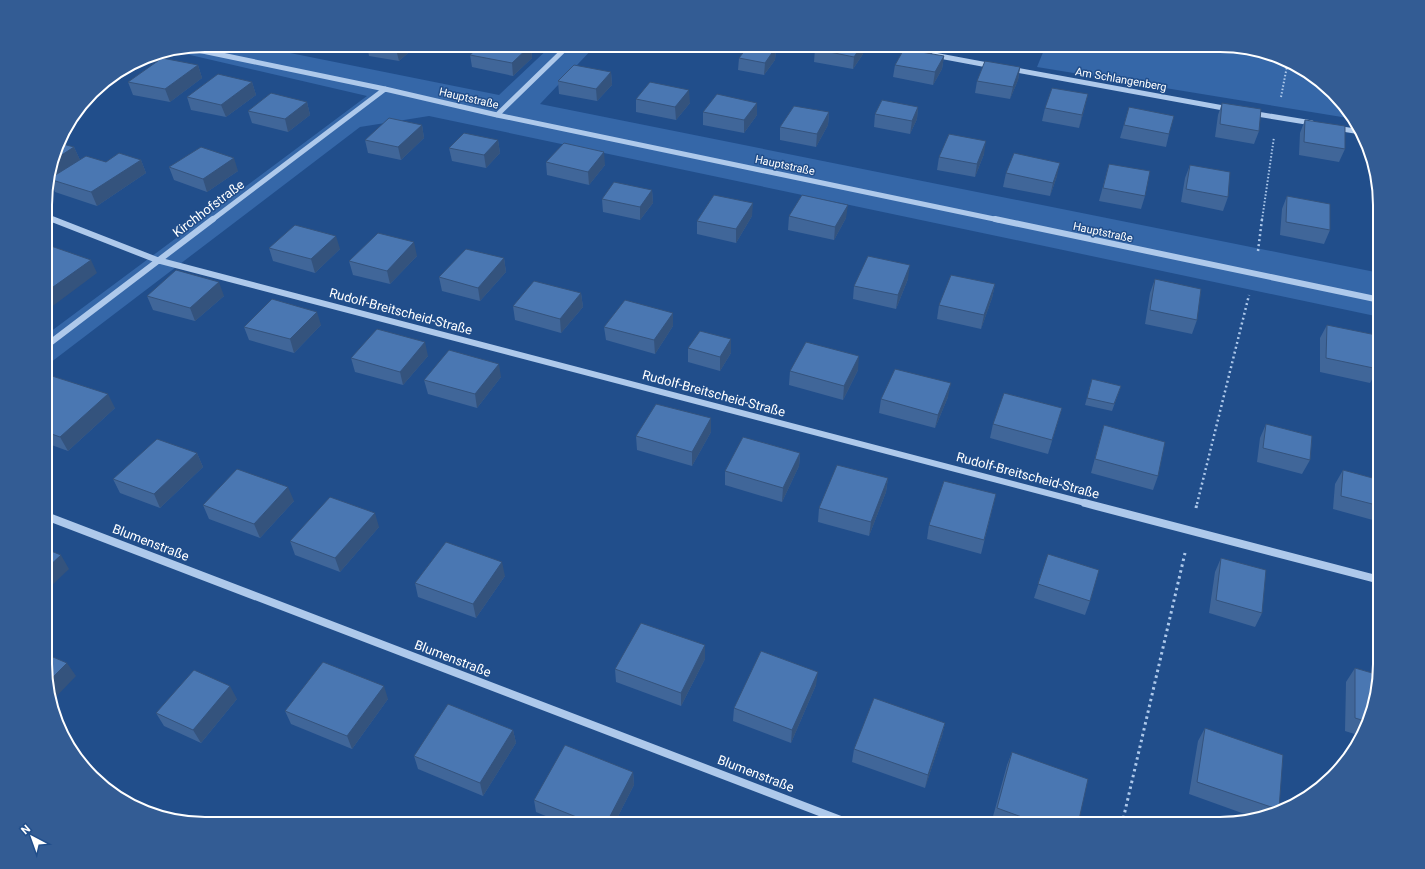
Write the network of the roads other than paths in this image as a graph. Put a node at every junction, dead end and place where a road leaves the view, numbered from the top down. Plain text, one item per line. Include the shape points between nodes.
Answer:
1 (208, 52) edge
2 (562, 52) edge
3 (924, 54) edge
4 (385, 88) junction
5 (1238, 110) edge
6 (1246, 112) edge
7 (498, 115) junction
8 (1315, 124) edge
9 (1330, 127) edge
10 (1354, 131) edge
11 (52, 219) edge
12 (157, 260) junction
13 (1373, 299) edge
14 (52, 341) edge
15 (52, 518) edge
16 (1373, 578) edge
17 (833, 817) edge

1 - 4 street, Hauptstraße
2 - 7 street
3 - 5 street, Am Schlangenberg
4 - 7 street, Hauptstraße
4 - 12 street, Kirchhofstraße
6 - 8 street
7 - 13 street, Hauptstraße
9 - 10 street
11 - 12 street, Rudolf-Breitscheid-Straße
12 - 14 street, Kirchhofstraße
12 - 16 street, Rudolf-Breitscheid-Straße
15 - 17 street, Blumenstraße

